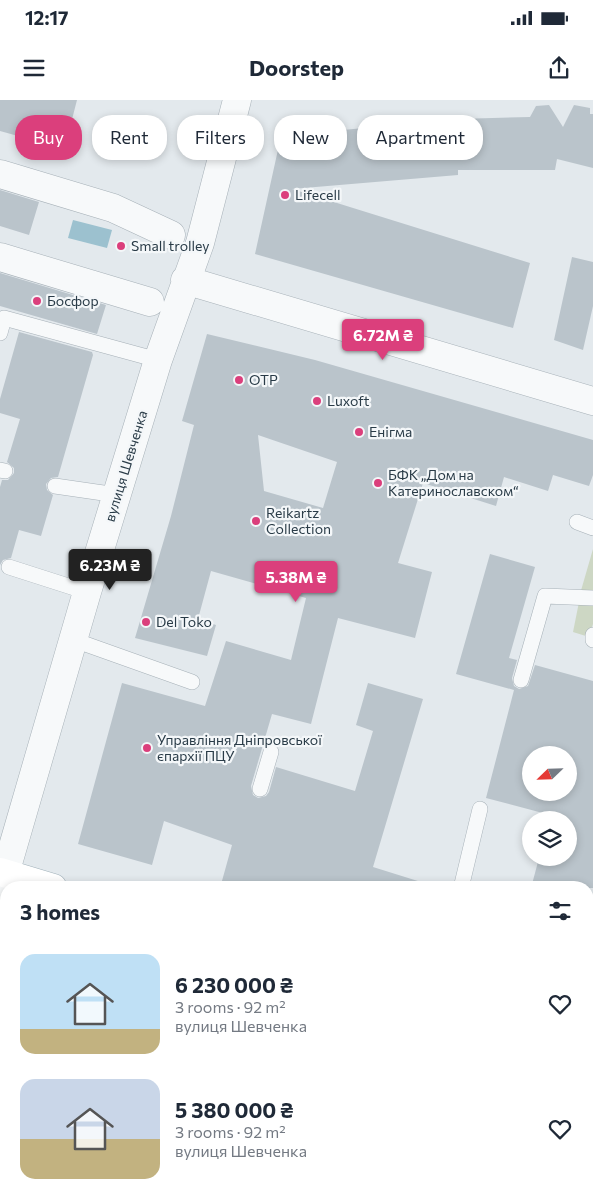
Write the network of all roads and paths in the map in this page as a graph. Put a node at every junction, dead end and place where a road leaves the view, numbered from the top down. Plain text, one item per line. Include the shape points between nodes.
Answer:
1 (237, 100) edge
2 (0, 174) edge
3 (170, 235) dead end
4 (0, 256) edge
5 (186, 280) junction
6 (150, 302) dead end
7 (0, 333) edge
8 (158, 360) junction
9 (592, 397) edge
10 (55, 486) dead end
11 (117, 495) junction
12 (578, 522) dead end
13 (593, 528) edge
14 (9, 567) dead end
15 (87, 592) junction
16 (593, 598) edge
17 (593, 635) edge
18 (74, 640) junction
19 (593, 640) edge
20 (521, 680) dead end
21 (192, 682) dead end
22 (271, 752) dead end
23 (260, 789) dead end
24 (480, 809) dead end
25 (2, 879) edge
26 (463, 881) edge

1 - 5 street, вулиця Шевченка via 200,242
2 - 3 street via 113,208
4 - 6 street
5 - 8 street, вулиця Шевченка
5 - 9 street
7 - 8 lane via 4,318
8 - 11 street, вулиця Шевченка
10 - 11 lane
11 - 15 street, вулиця Шевченка
12 - 13 lane
14 - 15 lane
15 - 18 street, вулиця Шевченка
16 - 20 lane via 546,596
17 - 19 lane
18 - 21 lane
18 - 25 street, вулиця Шевченка
22 - 23 lane
24 - 26 lane

